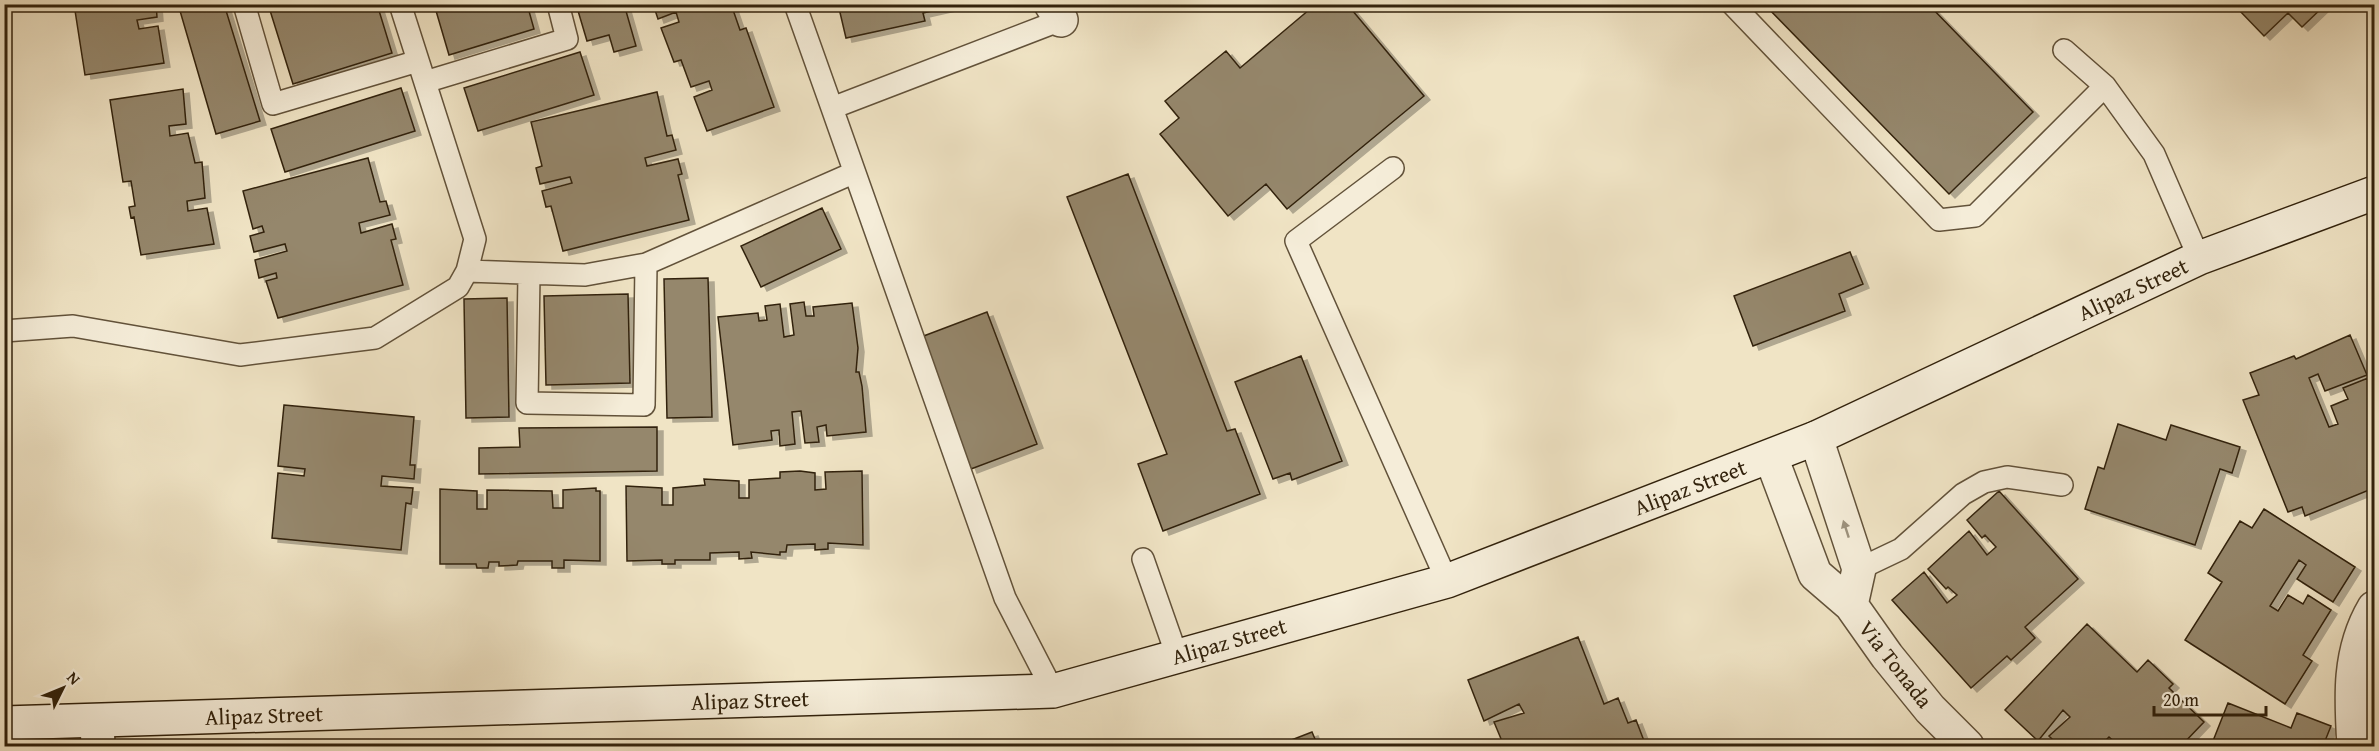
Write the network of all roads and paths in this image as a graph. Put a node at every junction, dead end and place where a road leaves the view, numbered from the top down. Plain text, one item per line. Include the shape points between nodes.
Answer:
1 (244, 4) edge
2 (400, 4) edge
3 (558, 4) edge
4 (795, 4) edge
5 (1732, 4) edge
6 (1056, 12) edge
7 (2064, 50) dead end
8 (418, 61) junction
9 (425, 82) junction
10 (2105, 86) junction
11 (832, 108) junction
12 (1393, 168) dead end
13 (854, 173) junction
14 (2374, 193) edge
15 (2199, 258) junction
16 (646, 264) junction
17 (467, 271) junction
18 (529, 273) junction
19 (4, 331) edge
20 (1816, 438) junction
21 (1770, 457) junction
22 (2062, 485) dead end
23 (1143, 559) dead end
24 (1859, 569) junction
25 (1447, 581) junction
26 (1851, 605) junction
27 (2374, 608) edge
28 (1177, 656) junction
29 (1053, 691) junction
30 (4, 723) edge
31 (98, 734) edge
32 (1967, 747) edge
33 (2354, 747) edge

1 - 8 lane via 273,104
2 - 8 lane
3 - 9 lane via 567,39
4 - 11 lane
5 - 10 lane via 1939,220 1975,216
6 - 11 lane
7 - 10 lane
8 - 9 lane
9 - 17 lane via 476,239
10 - 15 lane via 2154,154
11 - 13 lane
12 - 25 lane via 1296,241
13 - 16 lane
13 - 29 lane via 1005,598
14 - 15 main road, Alipaz Street
15 - 20 main road, Alipaz Street
16 - 18 lane via 585,274
16 - 18 lane via 644,405 527,403
17 - 18 lane
17 - 19 lane via 458,286 375,338 240,355 73,326
20 - 21 main road, Alipaz Street
24 -> 20 main road
21 - 25 main road, Alipaz Street
21 - 26 main road, Via Tonada via 1815,574
22 - 24 lane via 2007,477 1984,482 1963,494 1901,549
23 - 28 lane
24 - 26 main road, Via Tonada
25 - 28 main road, Alipaz Street
26 - 32 main road, Via Tonada via 1930,709
27 - 33 main road via 2356,652 2351,686
28 - 29 main road, Alipaz Street
29 - 31 main road, Alipaz Street
30 - 31 main road, Alipaz Street

